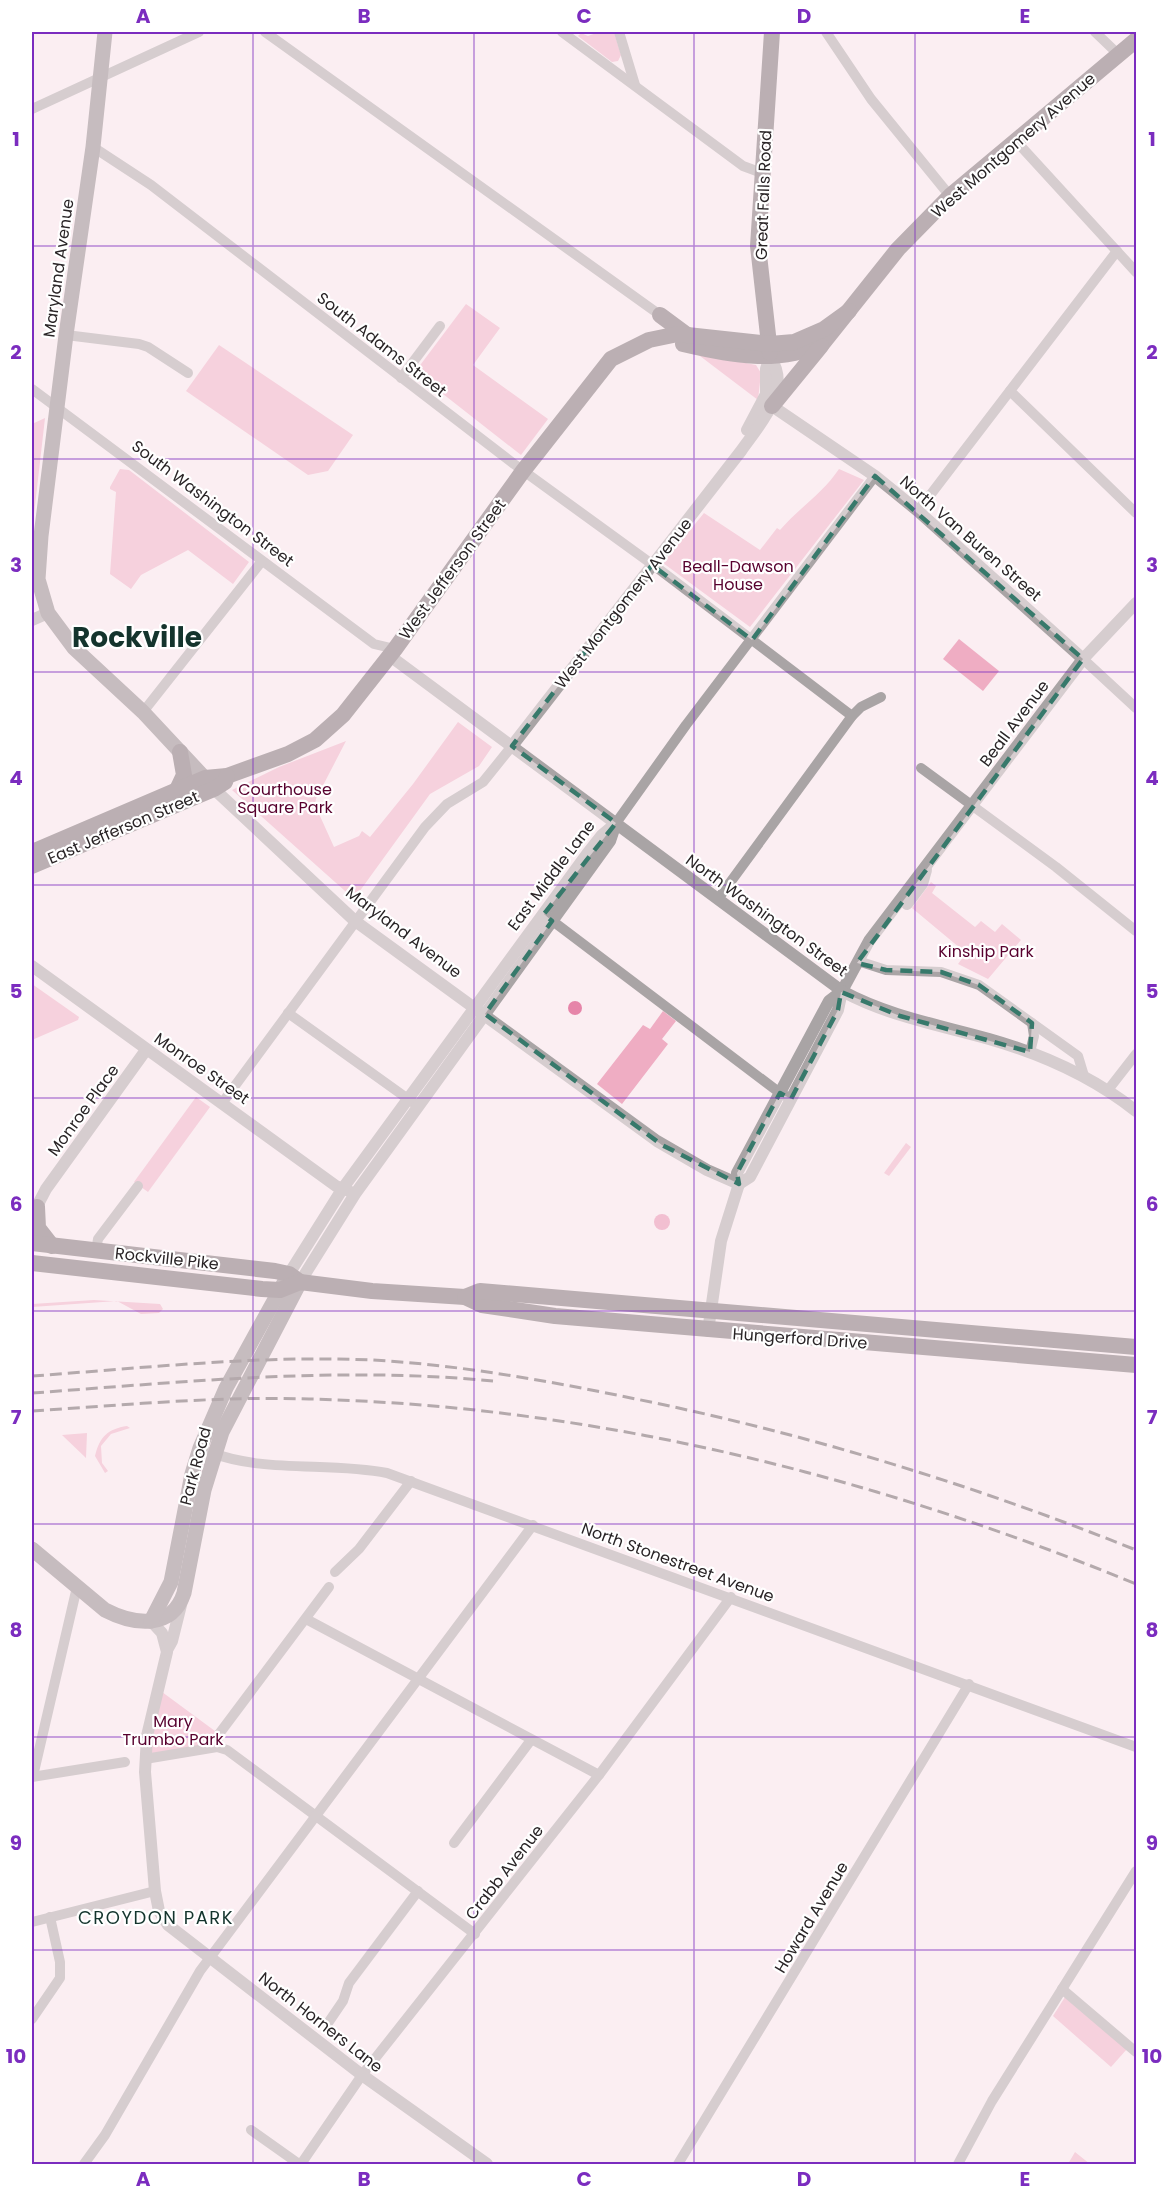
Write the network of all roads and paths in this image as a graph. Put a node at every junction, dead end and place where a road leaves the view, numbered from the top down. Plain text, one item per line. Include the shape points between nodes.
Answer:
1 (105, 32) edge
2 (199, 32) edge
3 (265, 32) edge
4 (562, 32) edge
5 (619, 32) edge
6 (772, 32) edge
7 (826, 32) edge
8 (1095, 32) edge
9 (1137, 40) edge
10 (1119, 55) junction
11 (99, 78) junction
12 (635, 86) junction
13 (32, 109) edge
14 (1015, 140) junction
15 (93, 147) junction
16 (762, 174) junction
17 (950, 196) junction
18 (1117, 251) junction
19 (1137, 272) edge
20 (849, 311) junction
21 (660, 315) junction
22 (440, 326) dead end
23 (66, 335) junction
24 (687, 335) junction
25 (654, 339) junction
26 (823, 344) junction
27 (770, 351) junction
28 (188, 373) dead end
29 (401, 378) junction
30 (32, 389) edge
31 (1010, 391) junction
32 (772, 406) junction
33 (58, 408) junction
34 (733, 458) junction
35 (523, 471) junction
36 (875, 476) junction
37 (918, 511) junction
38 (1137, 513) edge
39 (262, 561) junction
40 (652, 565) junction
41 (38, 579) junction
42 (32, 600) edge
43 (1137, 603) edge
44 (48, 612) junction
45 (32, 620) edge
46 (752, 640) junction
47 (390, 656) junction
48 (1083, 659) junction
49 (881, 697) dead end
50 (1137, 708) edge
51 (143, 712) junction
52 (852, 716) junction
53 (512, 746) junction
54 (180, 752) junction
55 (921, 768) dead end
56 (209, 783) junction
57 (177, 790) junction
58 (974, 805) junction
59 (616, 823) junction
60 (32, 852) edge
61 (32, 866) edge
62 (718, 899) junction
63 (548, 917) junction
64 (355, 921) junction
65 (1137, 931) edge
66 (859, 959) junction
67 (32, 966) edge
68 (842, 991) junction
69 (480, 1011) junction
70 (288, 1013) junction
71 (1032, 1023) junction
72 (146, 1050) junction
73 (1030, 1052) junction
74 (1137, 1054) edge
75 (1084, 1076) junction
76 (1108, 1090) junction
77 (785, 1096) junction
78 (407, 1100) junction
79 (223, 1102) junction
80 (419, 1106) junction
81 (1137, 1110) edge
82 (739, 1184) junction
83 (138, 1186) dead end
84 (343, 1188) junction
85 (355, 1194) junction
86 (33, 1208) edge
87 (32, 1243) edge
88 (52, 1246) junction
89 (96, 1251) junction
90 (32, 1263) edge
91 (295, 1278) junction
92 (280, 1290) junction
93 (465, 1297) junction
94 (710, 1311) junction
95 (708, 1331) junction
96 (1137, 1347) edge
97 (1137, 1365) edge
98 (207, 1451) junction
99 (411, 1481) junction
100 (533, 1525) junction
101 (32, 1549) edge
102 (335, 1572) dead end
103 (77, 1587) junction
104 (329, 1587) dead end
105 (731, 1597) junction
106 (182, 1601) junction
107 (306, 1619) junction
108 (151, 1621) junction
109 (167, 1652) junction
110 (418, 1680) junction
111 (969, 1684) junction
112 (531, 1740) junction
113 (217, 1747) junction
114 (1137, 1747) edge
115 (145, 1759) junction
116 (125, 1762) dead end
117 (599, 1776) junction
118 (32, 1777) edge
119 (316, 1816) junction
120 (454, 1843) dead end
121 (1137, 1871) edge
122 (418, 1891) junction
123 (155, 1892) junction
124 (50, 1917) junction
125 (32, 1922) edge
126 (475, 1934) junction
127 (210, 1958) junction
128 (1062, 1989) junction
129 (32, 2019) edge
130 (328, 2023) dead end
131 (1137, 2052) edge
132 (362, 2075) junction
133 (251, 2130) dead end
134 (84, 2164) edge
135 (300, 2164) edge
136 (487, 2164) edge
137 (678, 2164) edge
138 (958, 2164) edge

1 - 11 main road, Maryland Avenue
2 - 11 street
3 - 21 street
4 - 12 street
5 - 12 street
6 - 16 main road, Great Falls Road
7 - 17 street via 871,99
8 - 10 street
9 - 10 main road, West Montgomery Avenue
10 - 14 main road, West Montgomery Avenue
11 - 13 street
11 - 15 main road, Maryland Avenue
12 - 16 street via 744,166
14 - 17 main road, West Montgomery Avenue
14 - 18 street
15 - 23 main road, Maryland Avenue
15 - 29 street, South Adams Street via 160,192
16 - 27 main road, Great Falls Road via 758,246
17 - 20 main road, West Montgomery Avenue via 898,249
18 - 19 street
18 - 31 street
20 - 26 main road
20 - 27 main road, West Jefferson Street via 811,336
21 - 24 main road
21 - 25 main road via 661,328
22 - 29 street
23 - 28 street via 148,347
23 - 33 main road, Maryland Avenue
24 - 25 main road, West Jefferson Street
24 - 27 main road, West Jefferson Street
25 - 27 main road, West Jefferson Street via 746,357
25 - 35 main road, West Jefferson Street via 629,348 606,364
26 - 27 main road, West Jefferson Street via 806,351
26 - 32 main road
27 - 32 street, West Montgomery Avenue via 776,366
27 - 34 street, West Montgomery Avenue via 766,394
29 - 35 street, South Adams Street
30 - 33 street, South Washington Street
31 - 37 street
31 - 38 street
32 - 34 street, West Montgomery Avenue
32 - 36 street, North Van Buren Street
33 - 39 street, South Washington Street
33 - 41 main road, Maryland Avenue
34 - 40 street, West Montgomery Avenue
35 - 40 street, South Adams Street
35 - 47 main road, West Jefferson Street
36 - 37 street, North Van Buren Street
36 - 46 street
37 - 48 street, North Van Buren Street
39 - 47 street, South Washington Street
39 - 51 street
40 - 46 street, South Adams Street
40 - 53 street, West Montgomery Avenue
41 - 42 main road
41 - 44 main road, Maryland Avenue
43 - 48 street, Beall Avenue
44 - 45 street
44 - 51 main road, Maryland Avenue via 74,648
46 - 52 street, South Adams Street
46 - 59 street
47 - 53 street, South Washington Street
47 - 56 main road, West Jefferson Street via 343,715 315,740
48 - 50 street, North Van Buren Street
48 - 58 street, Beall Avenue
49 - 52 street
51 - 54 main road, Maryland Avenue
52 - 62 street
53 - 59 street, North Washington Street
53 - 64 street via 483,782 437,813
54 - 56 main road, Maryland Avenue
54 - 57 main road via 184,775
55 - 58 street
56 - 57 main road, East Jefferson Street
56 - 61 main road, East Jefferson Street
56 - 64 street, Maryland Avenue
57 - 60 main road, East Jefferson Street
58 - 65 street
58 - 66 street, Beall Avenue via 870,954
59 - 62 street, North Washington Street
59 - 63 street, East Middle Lane via 610,841
62 - 68 street, North Washington Street
63 - 69 street, East Middle Lane
63 - 77 street
64 - 69 street, Maryland Avenue
64 - 70 street
66 - 68 street, Beall Avenue
66 - 71 street, North Washington Street via 886,970 956,976 979,985
67 - 72 street, Monroe Street
68 - 73 street, North Washington Street via 900,1016
68 - 77 street, Beall Avenue via 829,1001
69 - 78 street, East Middle Lane
69 - 80 street, East Middle Lane
69 - 82 street, Maryland Avenue via 663,1145
70 - 78 street
70 - 79 street
71 - 73 street
71 - 75 street, North Washington Street via 1078,1056
72 - 79 street, Monroe Street
72 - 86 street, Monroe Place
73 - 75 street, North Washington Street
74 - 76 street
75 - 76 street, North Washington Street
76 - 81 street, North Washington Street
77 - 82 street, Beall Avenue via 750,1177
78 - 80 street
78 - 84 street, East Middle Lane
79 - 84 street, Monroe Street
80 - 85 street, East Middle Lane
82 - 94 street, Beall Avenue via 721,1241
83 - 89 street via 98,1239
84 - 85 street, Monroe Street
84 - 91 street, East Middle Lane
85 - 91 street, East Middle Lane
86 - 88 main road via 38,1228
87 - 88 main road, Rockville Pike
88 - 89 main road, Rockville Pike
89 - 91 main road, Rockville Pike
90 - 92 main road, Rockville Pike
91 - 92 main road, Hungerford Drive
91 - 93 main road, Hungerford Drive via 372,1291
91 - 98 main road, Park Road via 234,1406
92 - 98 main road, Park Road via 226,1388
93 - 94 main road, Hungerford Drive via 480,1291
93 - 95 main road, Hungerford Drive via 482,1305 555,1317
94 - 95 street, Beall Avenue
94 - 96 main road, Hungerford Drive
95 - 97 main road, Hungerford Drive
98 - 99 street, North Stonestreet Avenue via 254,1463 365,1468
98 - 106 main road, Park Road
98 - 108 main road, Park Road via 192,1474 171,1582
99 - 100 street, North Stonestreet Avenue
99 - 102 street via 359,1549
100 - 105 street, North Stonestreet Avenue
100 - 110 street
101 - 103 main road
103 - 108 main road via 119,1617
103 - 118 street
104 - 107 street
105 - 111 street, North Stonestreet Avenue
105 - 117 street, Crabb Avenue
106 - 108 main road via 164,1620
106 - 109 street
107 - 110 street
107 - 113 street via 219,1734
108 - 109 street via 166,1640
109 - 115 street
110 - 112 street
110 - 119 street
111 - 114 street, North Stonestreet Avenue
111 - 137 street, Howard Avenue
112 - 117 street
112 - 120 street
113 - 115 street
113 - 119 street via 227,1750
115 - 123 street
116 - 118 street
117 - 126 street, Crabb Avenue
119 - 122 street
119 - 127 street
121 - 128 street
122 - 126 street
122 - 130 street via 349,1983 343,2001
123 - 124 street
123 - 127 street, North Horners Lane via 159,1911 168,1924
124 - 125 street
124 - 129 street via 60,1978
126 - 132 street, Crabb Avenue
127 - 132 street, North Horners Lane
127 - 134 street
128 - 131 street
128 - 138 street
132 - 135 street, Crabb Avenue
132 - 136 street, North Horners Lane
133 - 135 street

